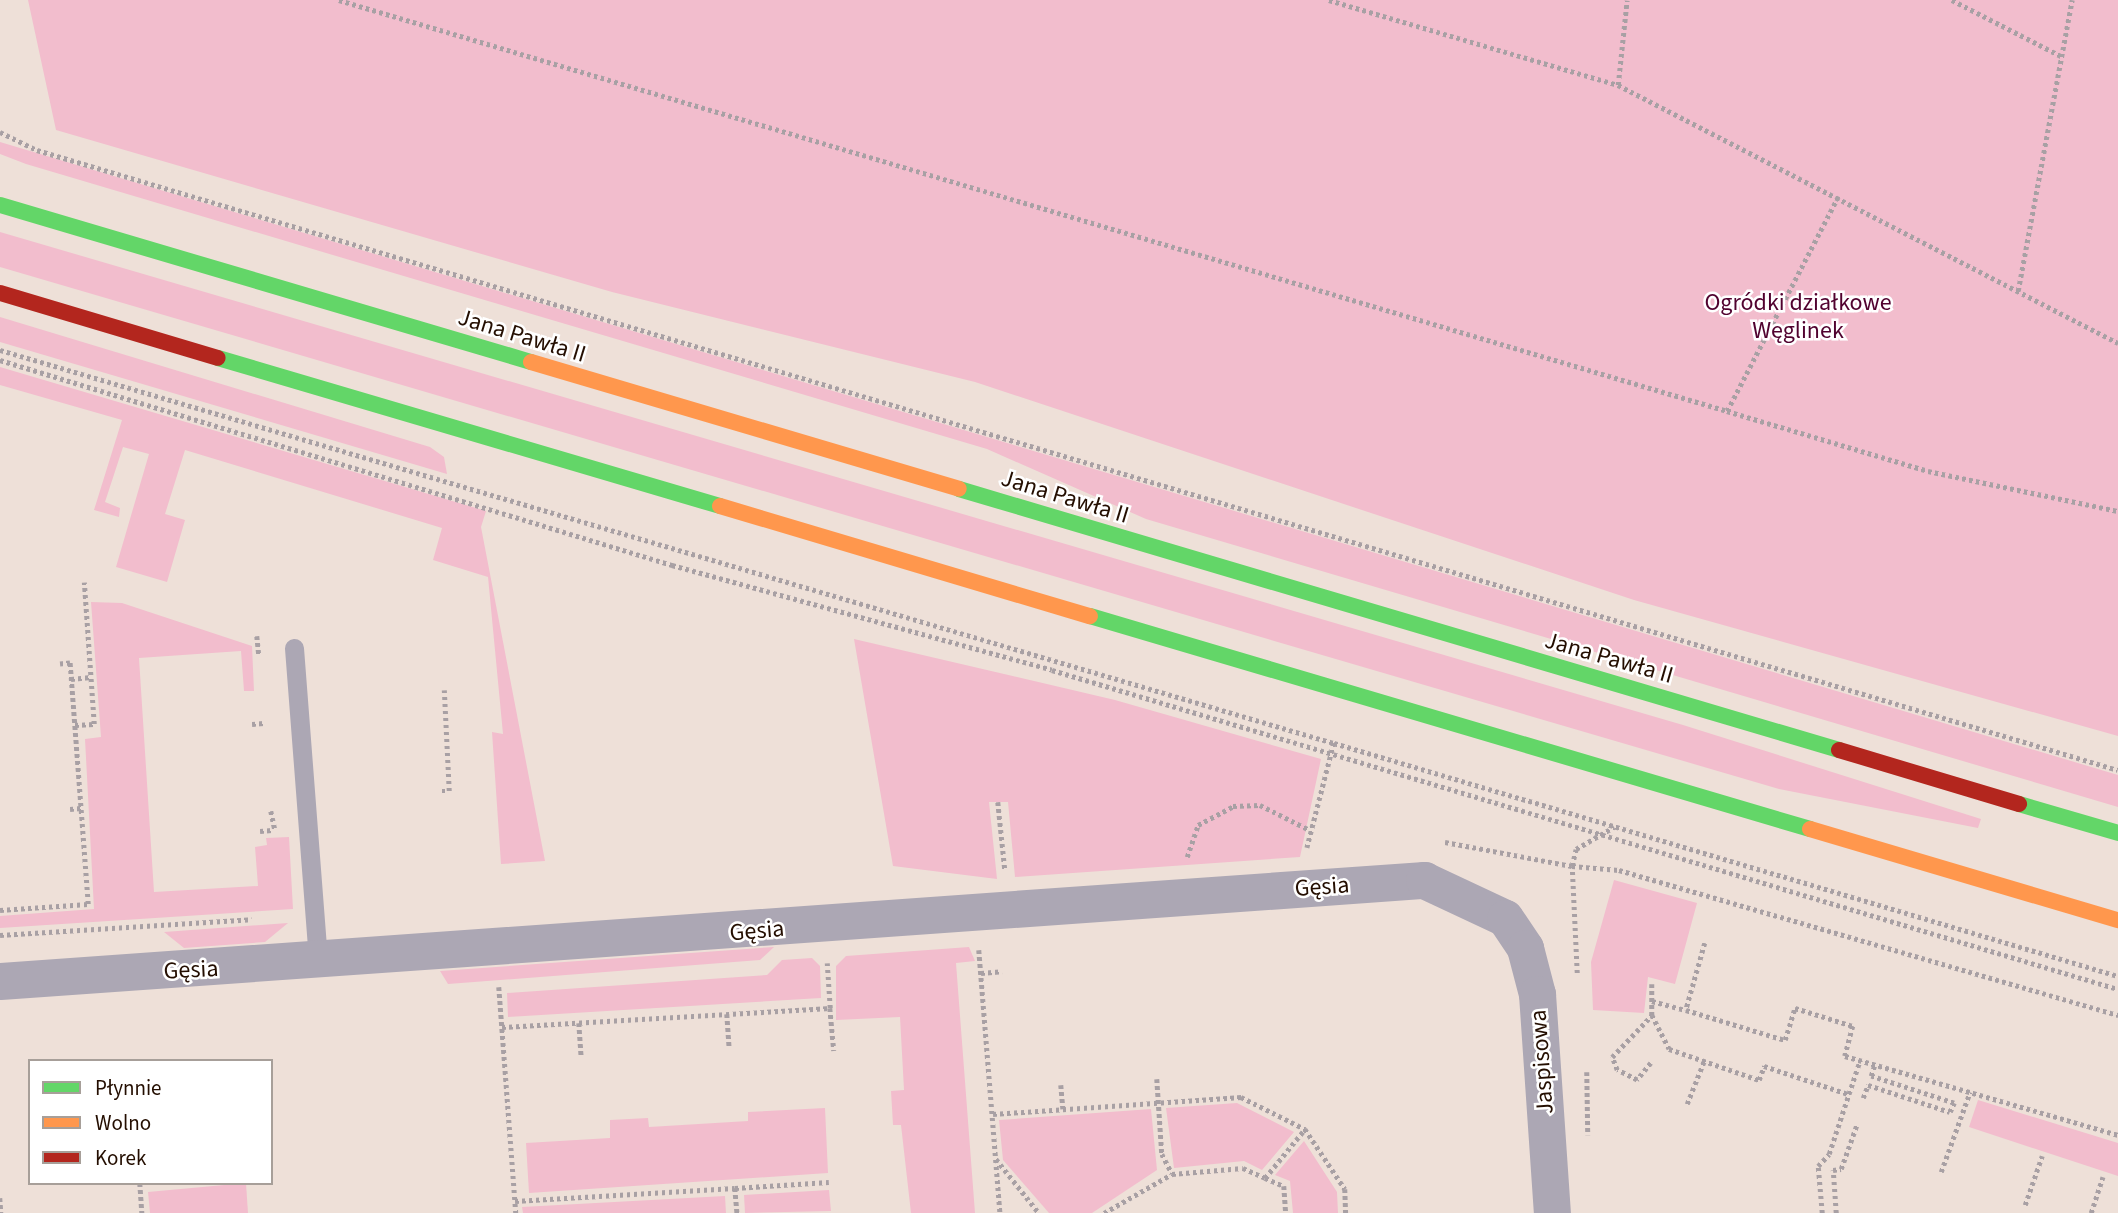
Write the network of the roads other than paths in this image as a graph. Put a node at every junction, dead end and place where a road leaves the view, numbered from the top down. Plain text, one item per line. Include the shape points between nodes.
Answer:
1 (0, 205) edge
2 (0, 293) edge
3 (295, 648) dead end
4 (2118, 833) edge
5 (1505, 918) joint
6 (2118, 919) edge
7 (317, 962) junction
8 (0, 982) edge
9 (1552, 1213) edge

1 - 4 main road, Jana Pawła II
2 - 6 main road
3 - 7 lane
5 - 7 street, Gęsia via 1424,880
5 - 9 street, Jaspisowa via 1525,948 1537,994
7 - 8 street, Gęsia

